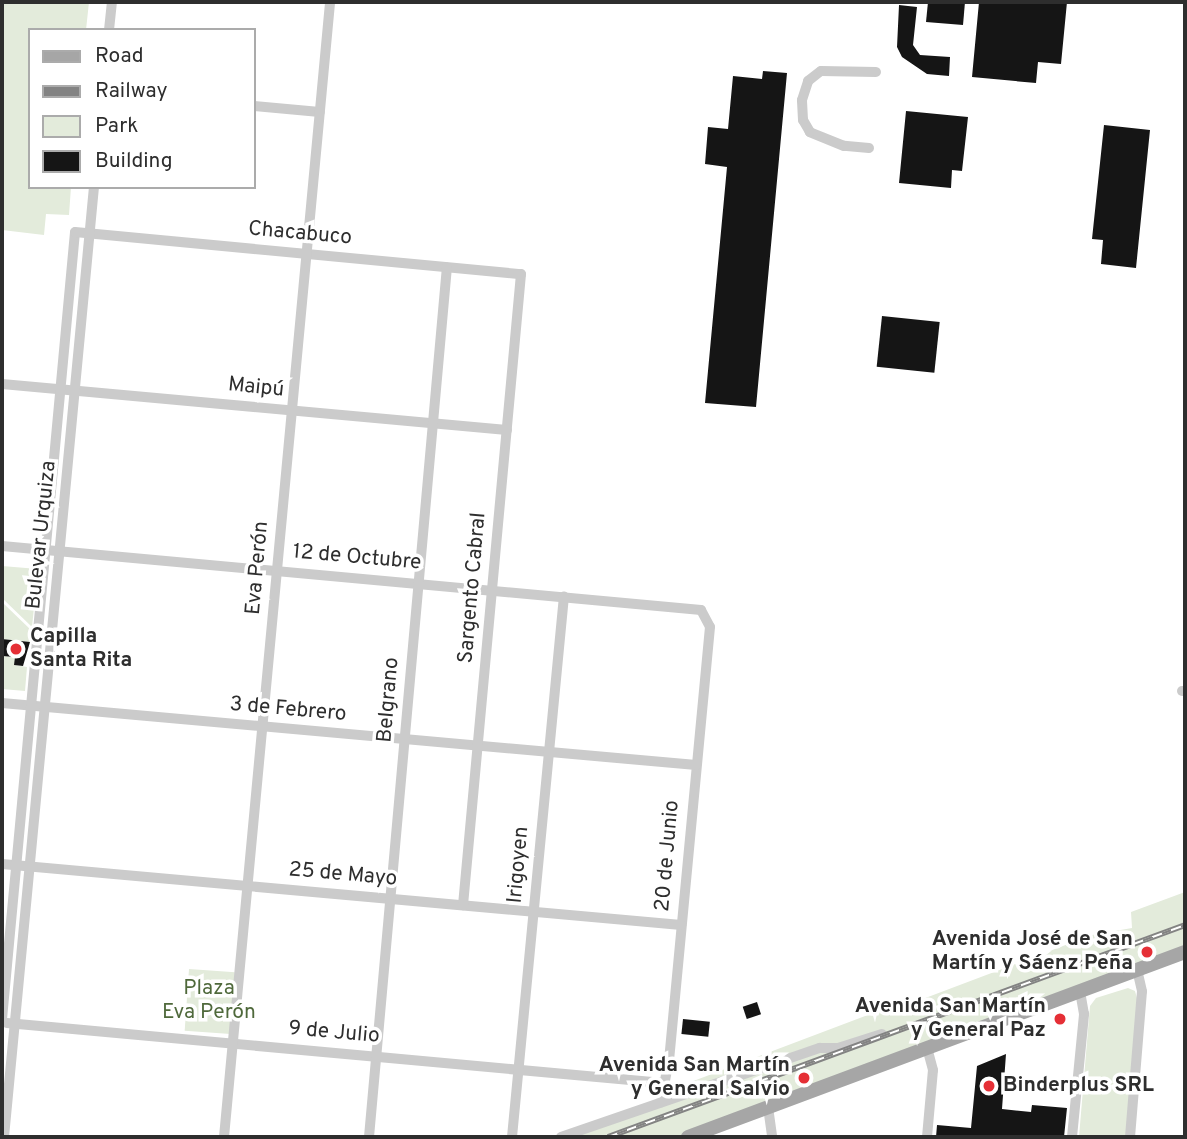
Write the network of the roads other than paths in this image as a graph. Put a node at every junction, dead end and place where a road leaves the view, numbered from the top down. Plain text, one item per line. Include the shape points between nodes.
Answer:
1 (112, 2) edge
2 (330, 2) edge
3 (109, 28) edge
4 (876, 72) dead end
5 (256, 106) edge
6 (320, 112) junction
7 (869, 148) dead end
8 (94, 189) edge
9 (75, 232) joint
10 (90, 234) junction
11 (307, 254) junction
12 (447, 267) junction
13 (521, 274) joint
14 (2, 384) edge
15 (62, 388) junction
16 (76, 389) junction
17 (292, 411) junction
18 (433, 423) junction
19 (507, 430) junction
20 (2, 545) edge
21 (46, 550) junction
22 (59, 551) junction
23 (278, 570) junction
24 (419, 583) junction
25 (492, 590) junction
26 (564, 596) junction
27 (706, 615) joint
28 (2, 703) edge
29 (37, 706) junction
30 (262, 727) junction
31 (405, 740) junction
32 (478, 747) junction
33 (549, 753) junction
34 (696, 765) junction
35 (2, 864) edge
36 (16, 865) junction
37 (28, 866) junction
38 (248, 886) junction
39 (390, 898) junction
40 (463, 905) junction
41 (534, 911) junction
42 (681, 925) junction
43 (1185, 952) edge
44 (1137, 970) junction
45 (1080, 992) junction
46 (2, 1021) edge
47 (14, 1023) junction
48 (881, 1034) dead end
49 (233, 1044) junction
50 (928, 1048) junction
51 (376, 1056) junction
52 (519, 1068) junction
53 (663, 1083) junction
54 (660, 1102) junction
55 (768, 1107) junction
56 (4, 1137) edge
57 (225, 1137) edge
58 (369, 1137) edge
59 (512, 1137) edge
60 (561, 1137) edge
61 (688, 1137) edge
62 (772, 1137) edge
63 (927, 1137) edge
64 (1072, 1137) edge
65 (1130, 1137) edge

1 - 3 street
2 - 6 street, Eva Perón
4 - 7 street via 821,71 808,81 802,100 803,120 810,132 844,146
5 - 6 street
6 - 11 street, Eva Perón
8 - 10 street, Bulevar Urquiza
9 - 10 street, Chacabuco
9 - 15 street, Bulevar Urquiza
10 - 11 street, Chacabuco
10 - 16 street, Bulevar Urquiza
11 - 12 street, Chacabuco
11 - 17 street, Eva Perón
12 - 13 street, Chacabuco
12 - 18 street, Belgrano
13 - 19 street, Sargento Cabral
14 - 15 street, Maipú
15 - 16 street, Maipú
15 - 21 street, Bulevar Urquiza
16 - 17 street, Maipú
16 - 22 street, Bulevar Urquiza
17 - 18 street, Maipú
17 - 23 street, Eva Perón
18 - 19 street, Maipú
18 - 24 street, Belgrano
19 - 25 street, Sargento Cabral
20 - 21 street, 12 de Octubre
21 - 22 street, 12 de Octubre
21 - 29 street, Bulevar Urquiza
22 - 23 street, 12 de Octubre
22 - 29 street, Bulevar Urquiza
23 - 24 street, 12 de Octubre
23 - 30 street, Eva Perón
24 - 25 street, 12 de Octubre
24 - 31 street, Belgrano
25 - 26 street, 12 de Octubre
25 - 32 street, Sargento Cabral
26 - 27 street, 12 de Octubre via 694,608
26 - 33 street, Irigoyen
27 - 34 street, 20 de Junio via 710,628
28 - 29 street, 3 de Febrero
29 - 30 street, 3 de Febrero
29 - 36 street, Bulevar Urquiza
29 - 37 street, Bulevar Urquiza
30 - 31 street, 3 de Febrero
30 - 38 street, Eva Perón
31 - 32 street, 3 de Febrero
31 - 39 street, Belgrano
32 - 33 street, 3 de Febrero
32 - 40 street, Sargento Cabral
33 - 34 street, 3 de Febrero
33 - 41 street, Irigoyen
34 - 42 street, 20 de Junio
35 - 36 street, 25 de Mayo
36 - 37 street, 25 de Mayo
36 - 46 street, Bulevar Urquiza
37 - 38 street, 25 de Mayo
37 - 47 street, Bulevar Urquiza
38 - 39 street, 25 de Mayo
38 - 49 street, Eva Perón
39 - 40 street, 25 de Mayo
39 - 51 street, Belgrano
40 - 41 street, 25 de Mayo
41 - 42 street, 25 de Mayo
41 - 52 street, Irigoyen
42 - 53 street, 20 de Junio
43 - 44 main road
44 - 45 main road
44 - 65 street via 1142,991
45 - 50 main road
45 - 64 street via 1084,1014
46 - 47 street, 9 de Julio
47 - 49 street, 9 de Julio
47 - 56 street, Bulevar Urquiza
48 - 54 street via 838,1048 820,1048
49 - 51 street, 9 de Julio
49 - 57 street, Eva Perón
50 - 55 main road
50 - 63 street via 933,1070
51 - 52 street, 9 de Julio
51 - 58 street, Belgrano
52 - 53 street, 9 de Julio
52 - 59 street, Irigoyen
53 - 54 street, 20 de Junio
54 - 60 street
55 - 61 main road
55 - 62 street

